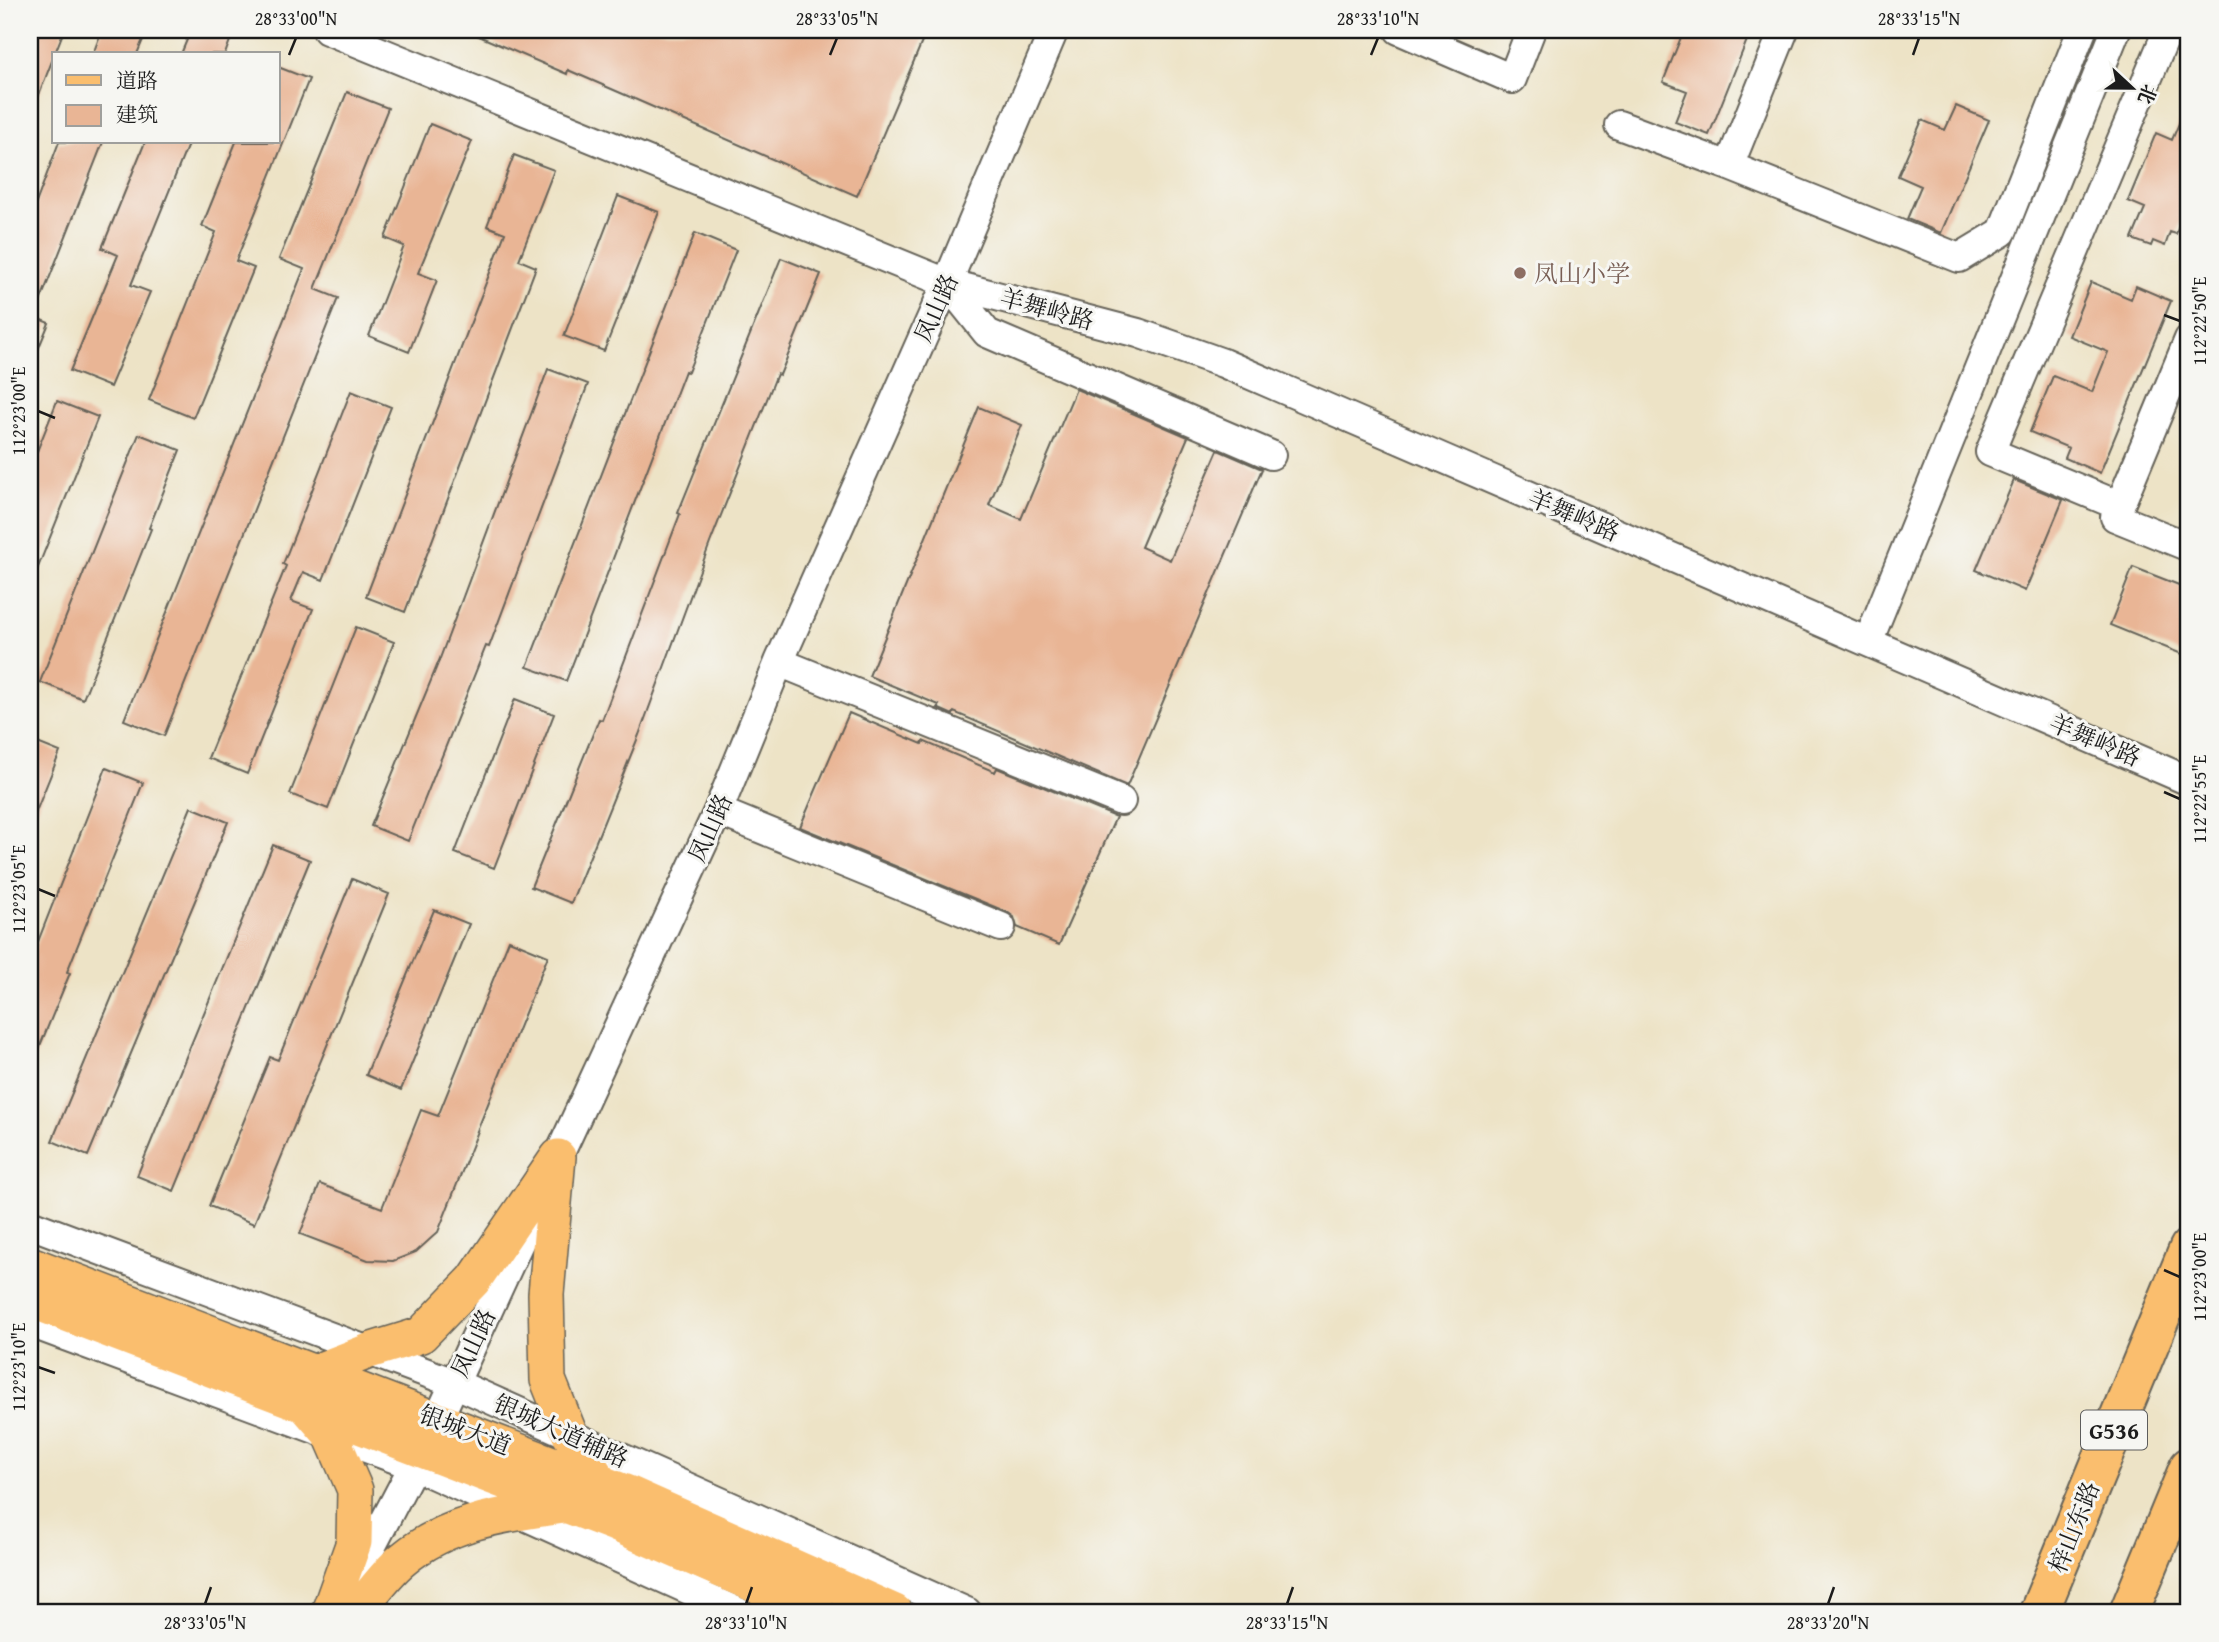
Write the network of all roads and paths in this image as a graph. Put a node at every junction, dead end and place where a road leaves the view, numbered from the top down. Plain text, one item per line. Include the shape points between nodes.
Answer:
1 (327, 30) edge
2 (1054, 30) edge
3 (1399, 30) edge
4 (1531, 30) edge
5 (1784, 30) edge
6 (2082, 30) edge
7 (2116, 30) edge
8 (2168, 30) edge
9 (1619, 125) dead end
10 (1729, 166) junction
11 (947, 283) junction
12 (2189, 339) edge
13 (1271, 455) dead end
14 (2120, 506) junction
15 (2189, 547) edge
16 (1868, 642) junction
17 (779, 662) junction
18 (2189, 781) edge
19 (1121, 801) dead end
20 (718, 811) junction
21 (1001, 927) dead end
22 (558, 1157) junction
23 (30, 1224) edge
24 (2189, 1248) edge
25 (30, 1264) edge
26 (30, 1300) edge
27 (30, 1323) edge
28 (369, 1351) junction
29 (454, 1383) junction
30 (310, 1389) junction
31 (438, 1419) junction
32 (331, 1435) junction
33 (570, 1435) junction
34 (417, 1457) junction
35 (2189, 1467) edge
36 (601, 1482) junction
37 (568, 1506) junction
38 (517, 1512) junction
39 (329, 1612) edge
40 (337, 1612) edge
41 (356, 1612) edge
42 (738, 1612) edge
43 (817, 1612) edge
44 (895, 1612) edge
45 (967, 1612) edge
46 (2039, 1612) edge
47 (2129, 1612) edge

1 - 11 street, 羊舞岭路
2 - 11 street, 凤山路
3 - 4 street via 1512,79
5 - 10 street
6 - 10 street via 2002,232 1959,258
7 - 16 street
8 - 14 street via 1990,452
9 - 10 street
11 - 13 street via 987,333
11 - 16 street, 羊舞岭路 via 1138,333 1223,363
11 - 17 street, 凤山路
12 - 14 street
14 - 15 street via 2115,517
16 - 18 street, 羊舞岭路
17 - 19 street
17 - 20 street, 凤山路
20 - 21 street
20 - 22 street, 凤山路
22 - 28 main road via 474,1280 421,1335
22 - 29 street, 凤山路
22 - 33 main road via 545,1294 548,1380
23 - 28 street, 银城大道辅路
24 - 46 highway, 梓山东路 / G536
25 - 30 main road, 银城大道
26 - 30 main road, 银城大道
27 - 32 street
28 - 29 street, 银城大道辅路
28 - 30 main road
29 - 31 street, 凤山路
29 - 33 street, 银城大道辅路
30 - 31 main road, 银城大道
30 - 32 main road
30 - 34 main road, 银城大道
31 - 34 street, 凤山路
31 - 36 main road, 银城大道
32 - 34 street
32 - 39 main road via 355,1490 354,1542
33 - 36 main road
33 - 45 street, 银城大道辅路
34 - 37 main road, 银城大道
34 - 38 street
34 - 40 street, 凤山路
35 - 47 highway
36 - 44 main road, 银城大道
37 - 38 main road
37 - 43 main road, 银城大道
38 - 41 main road via 454,1527 402,1560
38 - 42 street

